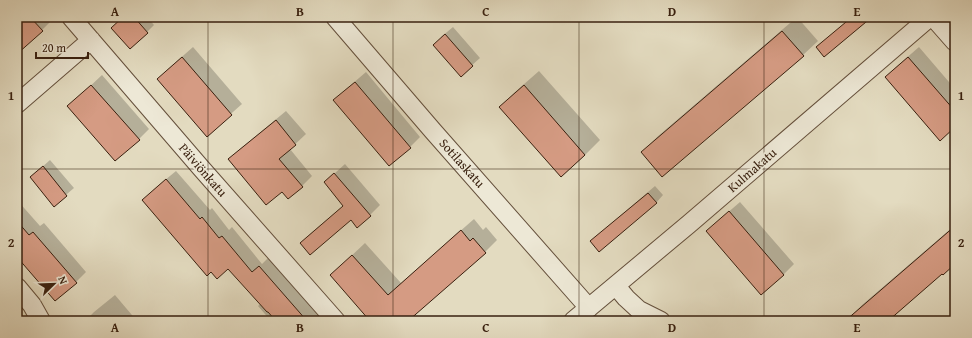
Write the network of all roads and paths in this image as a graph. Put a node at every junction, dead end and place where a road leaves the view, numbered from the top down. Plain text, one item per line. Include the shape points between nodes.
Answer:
1 (71, 17) edge
2 (335, 17) edge
3 (930, 17) edge
4 (933, 17) edge
5 (91, 40) junction
6 (955, 42) edge
7 (17, 104) edge
8 (616, 286) junction
9 (17, 287) edge
10 (589, 308) junction
11 (41, 321) edge
12 (336, 321) edge
13 (573, 321) edge
14 (662, 321) edge

1 - 5 street, Päiviönkatu
2 - 10 street, Sotilaskatu
3 - 8 street, Kulmakatu
4 - 6 street
5 - 7 street
5 - 12 street, Päiviönkatu
8 - 10 street, Kulmakatu
8 - 14 street via 639,310
9 - 11 street
10 - 13 street, Kulmakatu

